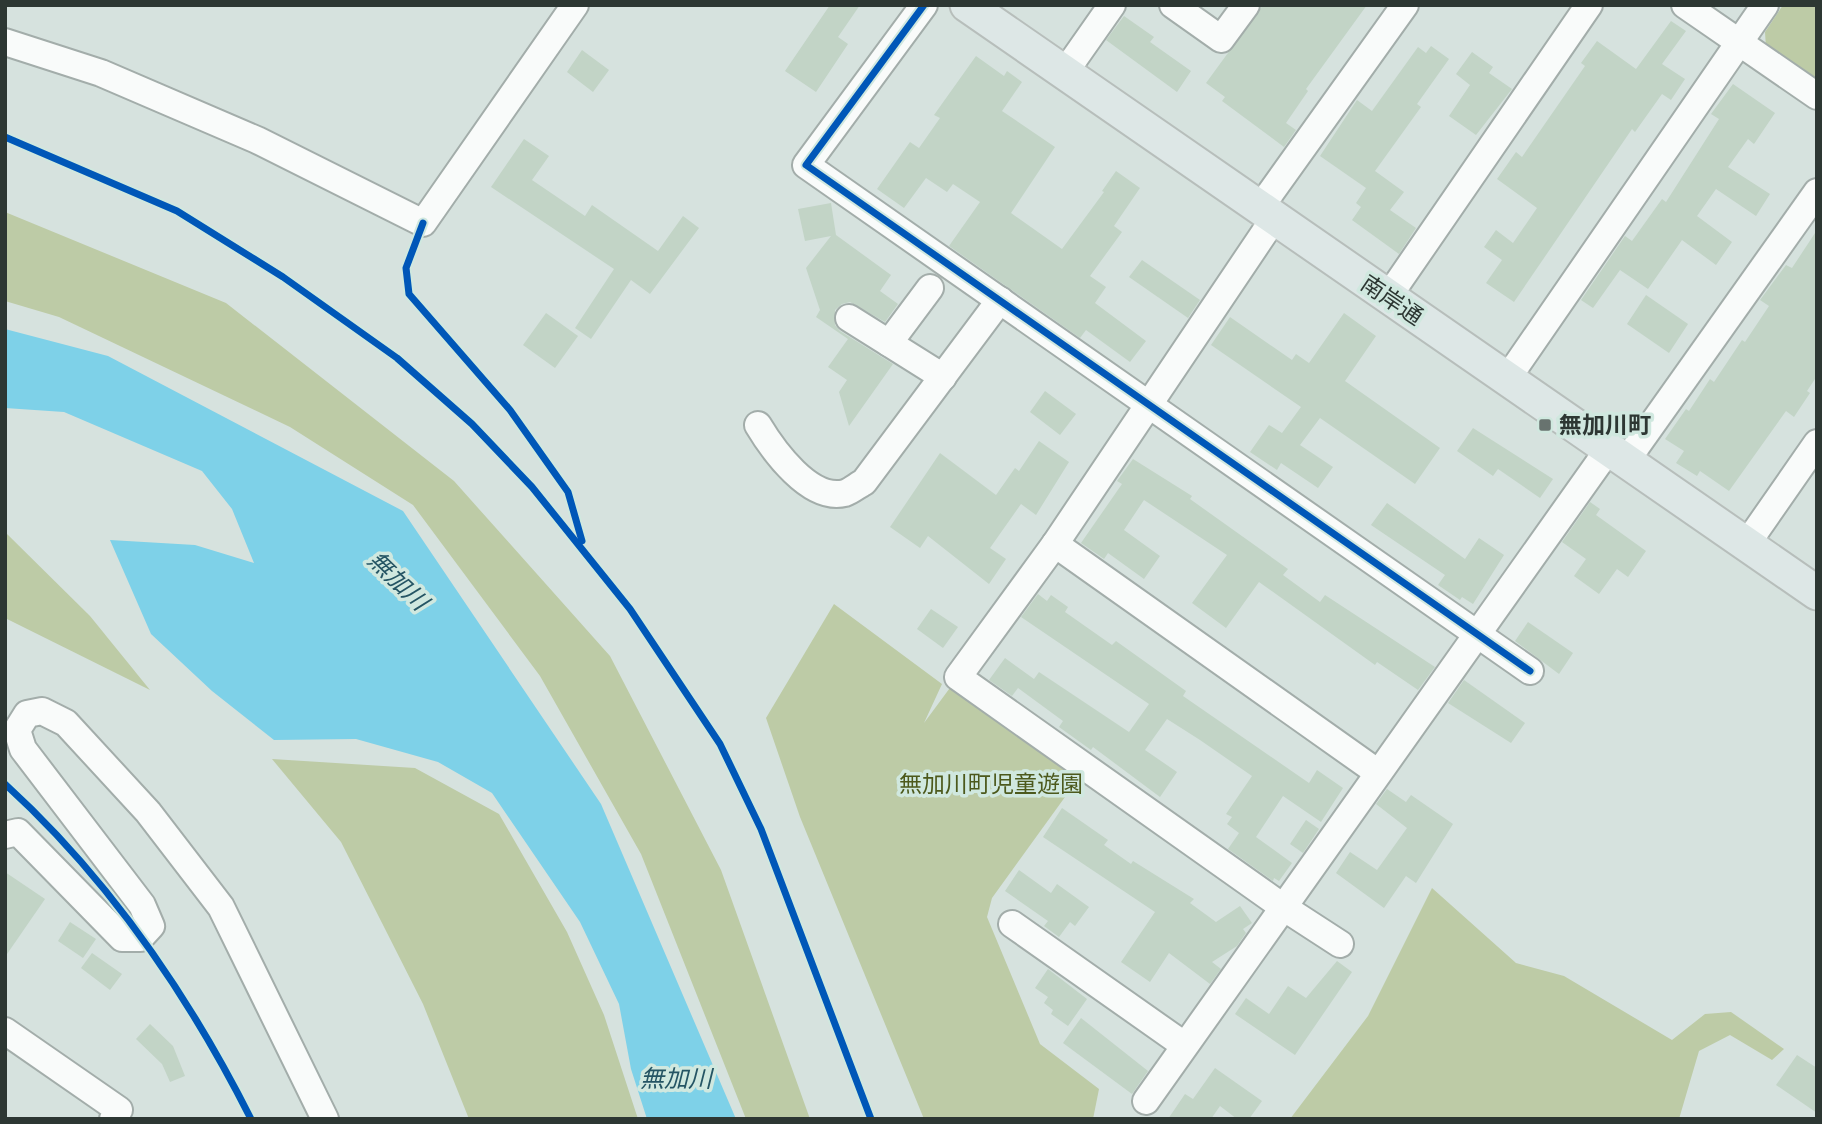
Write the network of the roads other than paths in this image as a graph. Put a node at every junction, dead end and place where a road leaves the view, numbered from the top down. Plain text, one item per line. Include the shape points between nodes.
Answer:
1 (575, 5) edge
2 (924, 5) edge
3 (967, 5) edge
4 (1112, 5) edge
5 (1172, 5) edge
6 (1245, 5) edge
7 (1405, 5) edge
8 (1589, 5) edge
9 (1685, 5) edge
10 (1765, 5) edge
11 (5, 41) edge
12 (1739, 42) junction
13 (1065, 72) junction
14 (1817, 96) edge
15 (1817, 192) edge
16 (1266, 215) junction
17 (930, 288) dead end
18 (1388, 297) junction
19 (1000, 300) junction
20 (849, 318) dead end
21 (889, 343) junction
22 (943, 377) junction
23 (1507, 379) junction
24 (1150, 404) junction
25 (758, 425) dead end
26 (1817, 443) edge
27 (1617, 456) junction
28 (1055, 544) junction
29 (1746, 545) junction
30 (1817, 593) edge
31 (1478, 634) junction
32 (1530, 671) dead end
33 (1377, 772) junction
34 (5, 835) edge
35 (1283, 907) junction
36 (1012, 924) dead end
37 (1340, 944) dead end
38 (5, 1031) edge
39 (1184, 1045) junction
40 (1146, 1101) dead end
41 (113, 1119) edge
42 (325, 1119) edge

1 - 11 street via 423,223 257,140 101,73
2 - 19 street via 806,165
3 - 13 main road, 南岸通
4 - 13 street
5 - 6 street via 1222,39
7 - 16 street
8 - 18 street
9 - 12 street
10 - 12 street
12 - 14 street
12 - 23 street
13 - 16 main road, 南岸通
15 - 27 street
16 - 18 main road, 南岸通
16 - 24 street
17 - 21 street
18 - 23 main road, 南岸通
19 - 22 street
19 - 24 street
20 - 21 street
21 - 22 street
22 - 25 street via 864,482 846,492 830,494 800,478
23 - 27 main road, 南岸通
24 - 28 street
24 - 31 street
26 - 29 street
27 - 29 main road, 南岸通
27 - 31 street
28 - 33 street
28 - 35 street via 958,677
29 - 30 main road, 南岸通
31 - 32 street
31 - 33 street
33 - 35 street
34 - 42 street via 18,832 122,938 140,939 150,926 142,905 23,749 17,730 27,714 42,711 66,723 130,792 222,907
35 - 37 street
35 - 39 street
36 - 39 street
38 - 41 street via 119,1110
39 - 40 street

